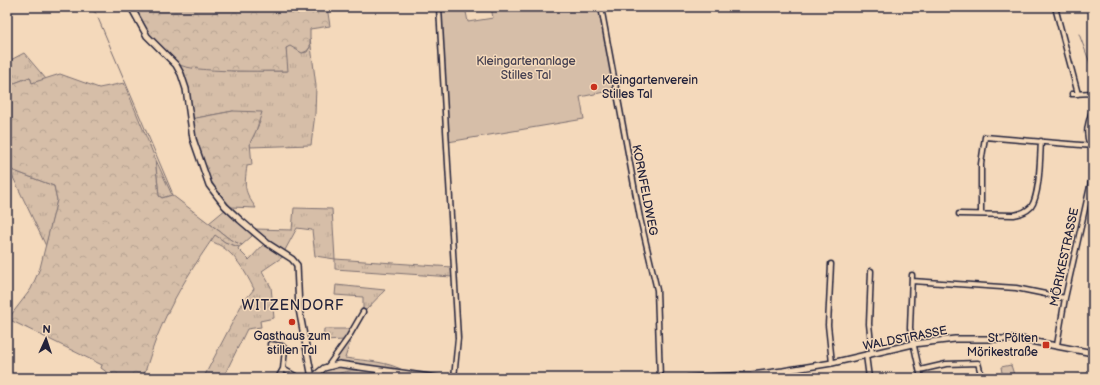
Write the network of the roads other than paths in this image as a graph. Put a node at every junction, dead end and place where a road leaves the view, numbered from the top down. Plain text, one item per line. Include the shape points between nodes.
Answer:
1 (132, 7) edge
2 (444, 7) edge
3 (600, 7) edge
4 (1056, 7) edge
5 (1093, 93) edge
6 (1072, 94) dead end
7 (1078, 94) junction
8 (1093, 107) edge
9 (1041, 141) junction
10 (1092, 146) edge
11 (1093, 173) edge
12 (959, 214) dead end
13 (981, 214) junction
14 (831, 264) dead end
15 (871, 271) dead end
16 (912, 275) dead end
17 (912, 281) junction
18 (1065, 298) junction
19 (363, 312) dead end
20 (270, 344) dead end
21 (913, 344) junction
22 (1057, 345) junction
23 (1093, 352) edge
24 (872, 353) junction
25 (866, 355) junction
26 (832, 363) junction
27 (328, 366) junction
28 (283, 369) junction
29 (920, 370) junction
30 (751, 377) edge
31 (278, 378) edge
32 (299, 378) edge
33 (312, 378) edge
34 (437, 378) edge
35 (454, 378) edge
36 (660, 378) edge
37 (689, 378) edge
38 (869, 378) edge
39 (921, 378) edge
40 (982, 378) edge

1 - 33 street via 146,36 172,61 181,74 186,89 193,139 206,177 216,195 250,230 297,265 299,309
2 - 35 street via 439,8 458,338
3 - 36 street, KORNFELDWEG via 640,218 657,290
4 - 7 street
5 - 7 street
6 - 7 street
8 - 10 street via 1086,130 1087,139
9 - 10 street
9 - 13 street via 1036,195 1030,208 1014,215
9 - 13 street via 985,137 981,164
11 - 18 street, MÖRIKESTRASSE
12 - 13 street
14 - 26 street via 828,325
15 - 24 street via 868,324
16 - 17 street
17 - 18 street via 1016,288
17 - 21 street via 910,319
18 - 22 street, MÖRIKESTRASSE
19 - 27 street
20 - 28 street via 285,349
21 - 22 street, WALDSTRASSE via 955,339 998,338
21 - 24 street, WALDSTRASSE
21 - 29 street
22 - 23 street, WALDSTRASSE
24 - 25 street, WALDSTRASSE
25 - 26 street, WALDSTRASSE
25 - 38 street
26 - 30 street, WALDSTRASSE
27 - 33 street
27 - 34 street via 354,365
28 - 31 street
28 - 32 street
29 - 39 street
29 - 40 street via 946,364 978,363
30 - 37 street, WALDSTRASSE

